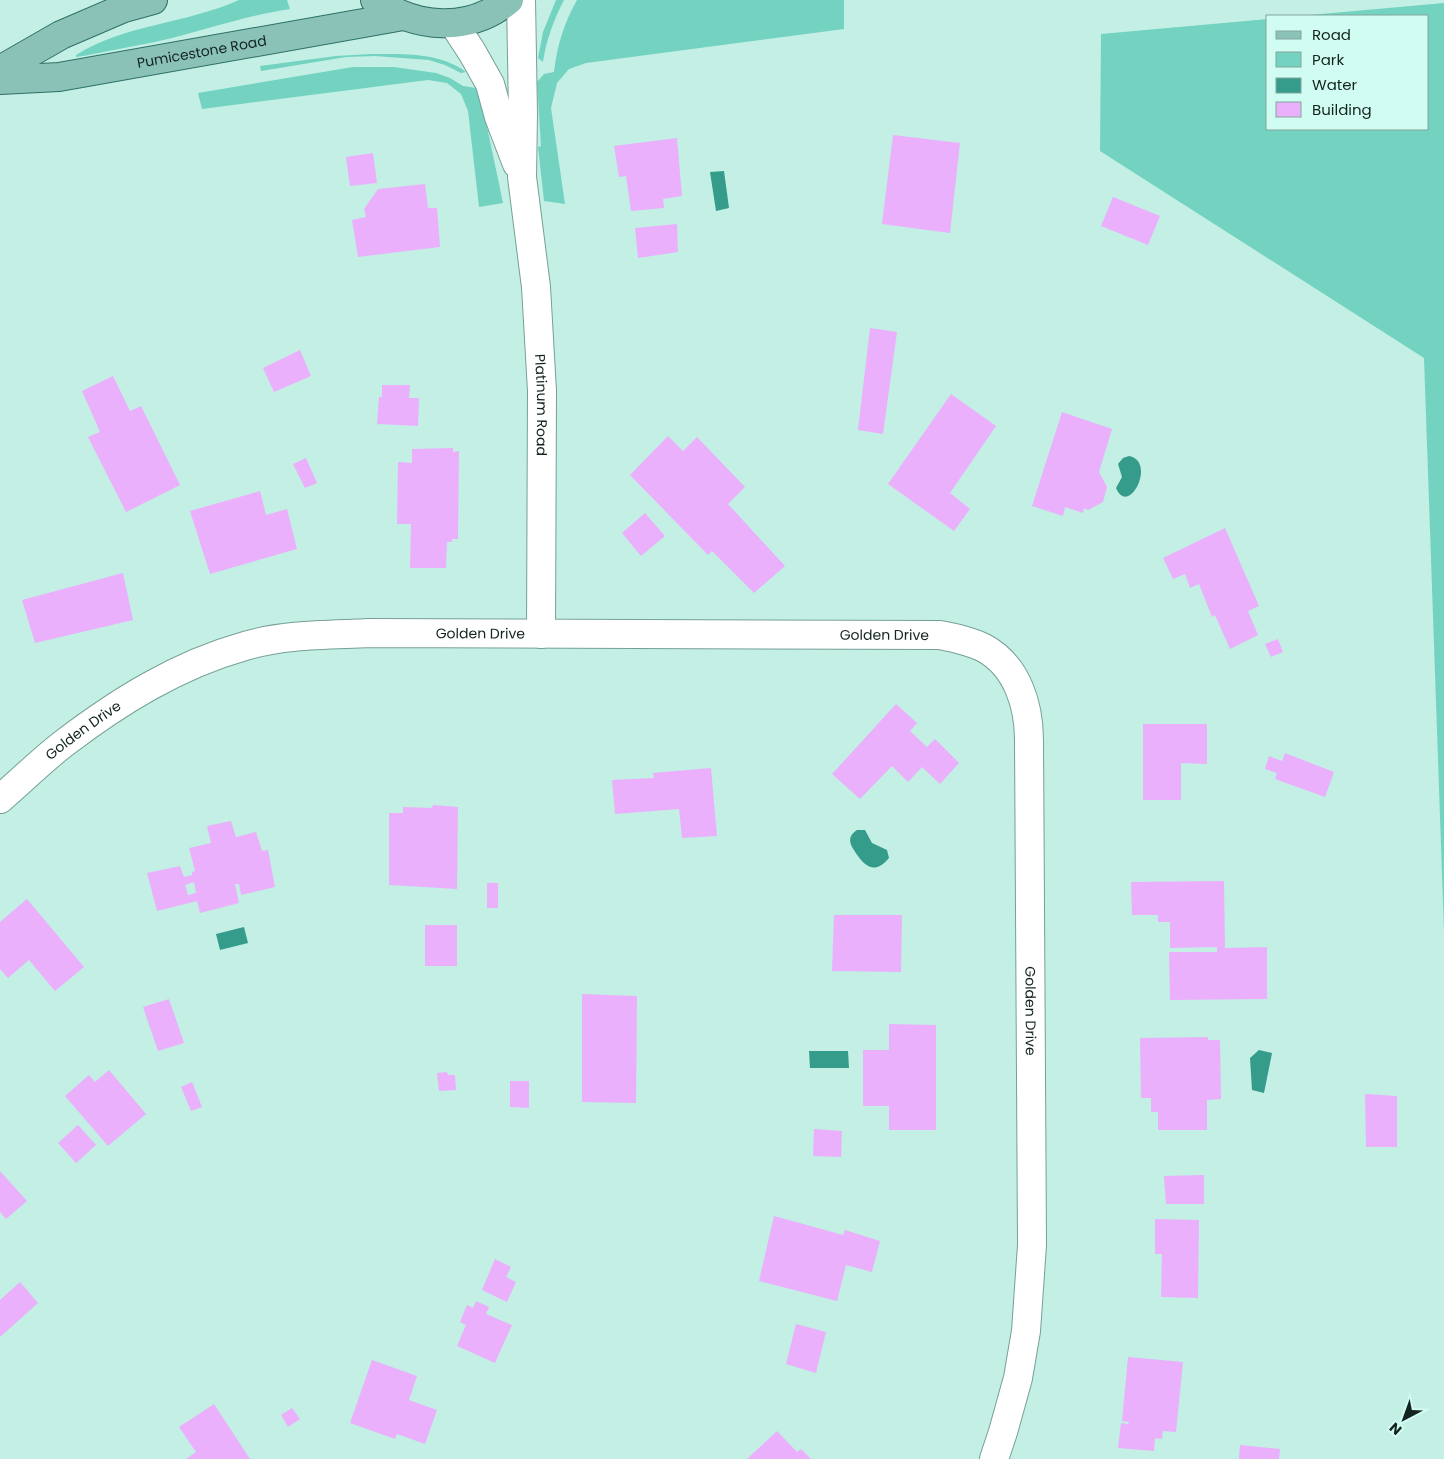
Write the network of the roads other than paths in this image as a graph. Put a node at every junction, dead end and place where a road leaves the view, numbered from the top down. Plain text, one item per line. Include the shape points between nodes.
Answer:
1 (153, 0) edge
2 (375, 0) edge
3 (509, 0) edge
4 (521, 0) edge
5 (403, 16) junction
6 (453, 23) junction
7 (0, 70) edge
8 (0, 80) edge
9 (522, 177) junction
10 (541, 634) junction
11 (0, 799) edge
12 (994, 1459) edge

1 - 7 main road via 60,34
2 - 5 main road
3 - 6 main road via 478,18
4 - 9 street, Platinum Road
5 - 6 main road via 427,23
5 - 8 main road, Pumicestone Road via 59,77
6 - 9 street, Platinum Road via 490,84
9 - 10 street, Platinum Road via 536,288 542,391
10 - 11 street, Golden Drive via 304,635 246,646 198,662 148,686 61,746
10 - 12 street, Golden Drive via 940,635 985,648 1014,678 1025,701 1029,731 1032,1245 1025,1340 1018,1378

